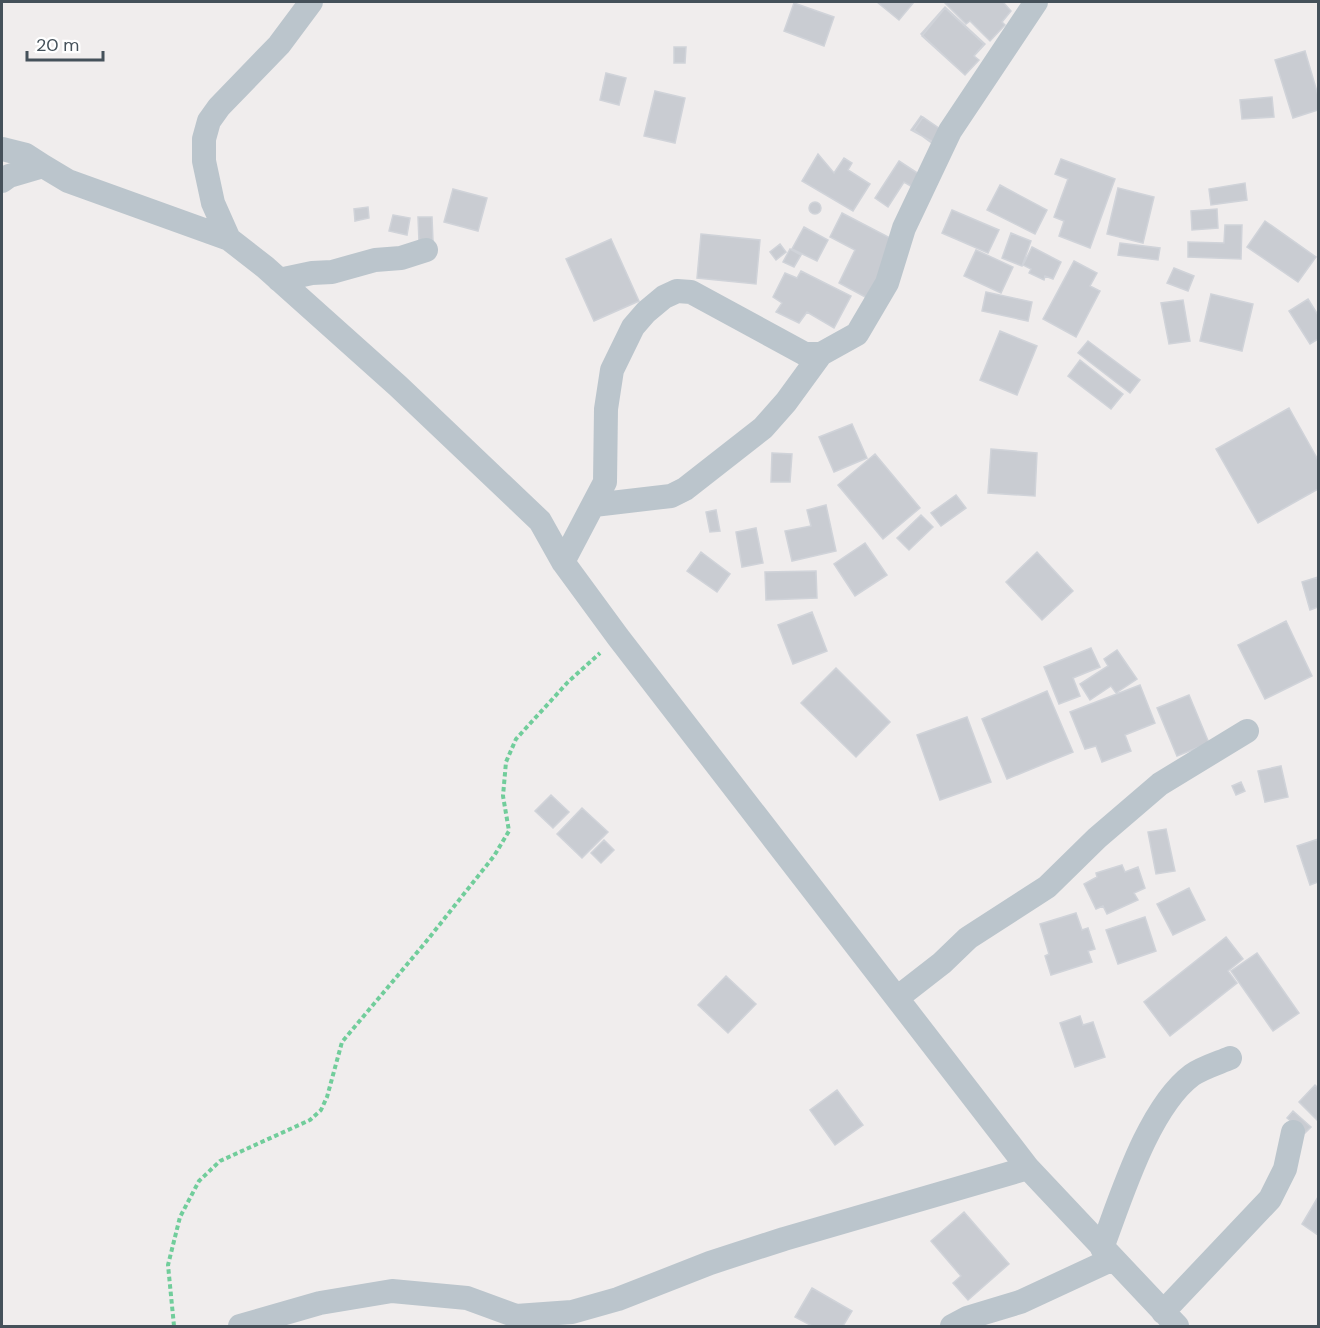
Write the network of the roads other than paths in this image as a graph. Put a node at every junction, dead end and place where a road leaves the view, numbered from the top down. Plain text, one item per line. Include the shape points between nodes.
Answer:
1 (311, 2) edge
2 (1036, 2) edge
3 (2, 149) edge
4 (43, 166) junction
5 (2, 181) edge
6 (229, 239) junction
7 (426, 250) dead end
8 (279, 280) junction
9 (821, 354) junction
10 (594, 506) junction
11 (563, 562) junction
12 (1247, 731) dead end
13 (897, 998) junction
14 (1230, 1058) dead end
15 (1293, 1132) dead end
16 (1028, 1168) junction
17 (1108, 1253) junction
18 (516, 1316) junction
19 (1170, 1319) edge
20 (240, 1326) edge
21 (544, 1326) edge
22 (952, 1326) edge

1 - 6 street via 279,45 209,121 204,161 213,203
2 - 9 street via 950,131 904,228 886,283 857,334
3 - 4 street via 26,155
4 - 5 street
4 - 6 street via 68,181
6 - 8 street
7 - 8 street
8 - 11 street via 540,521
9 - 10 street via 763,428 685,489 671,496
9 - 10 street via 805,354 691,292 677,291 664,297 633,327 612,370 606,409 605,482
10 - 11 street
11 - 13 street
12 - 13 street via 1160,784 1047,887 968,938
13 - 16 street
14 - 17 street via 1193,1075 1172,1095 1129,1175
15 - 19 street via 1285,1169 1270,1199
16 - 17 street
16 - 18 street via 784,1239 618,1299 572,1312
17 - 19 street
17 - 22 street via 1020,1302
18 - 20 street via 467,1298 392,1291 320,1303
18 - 21 street

